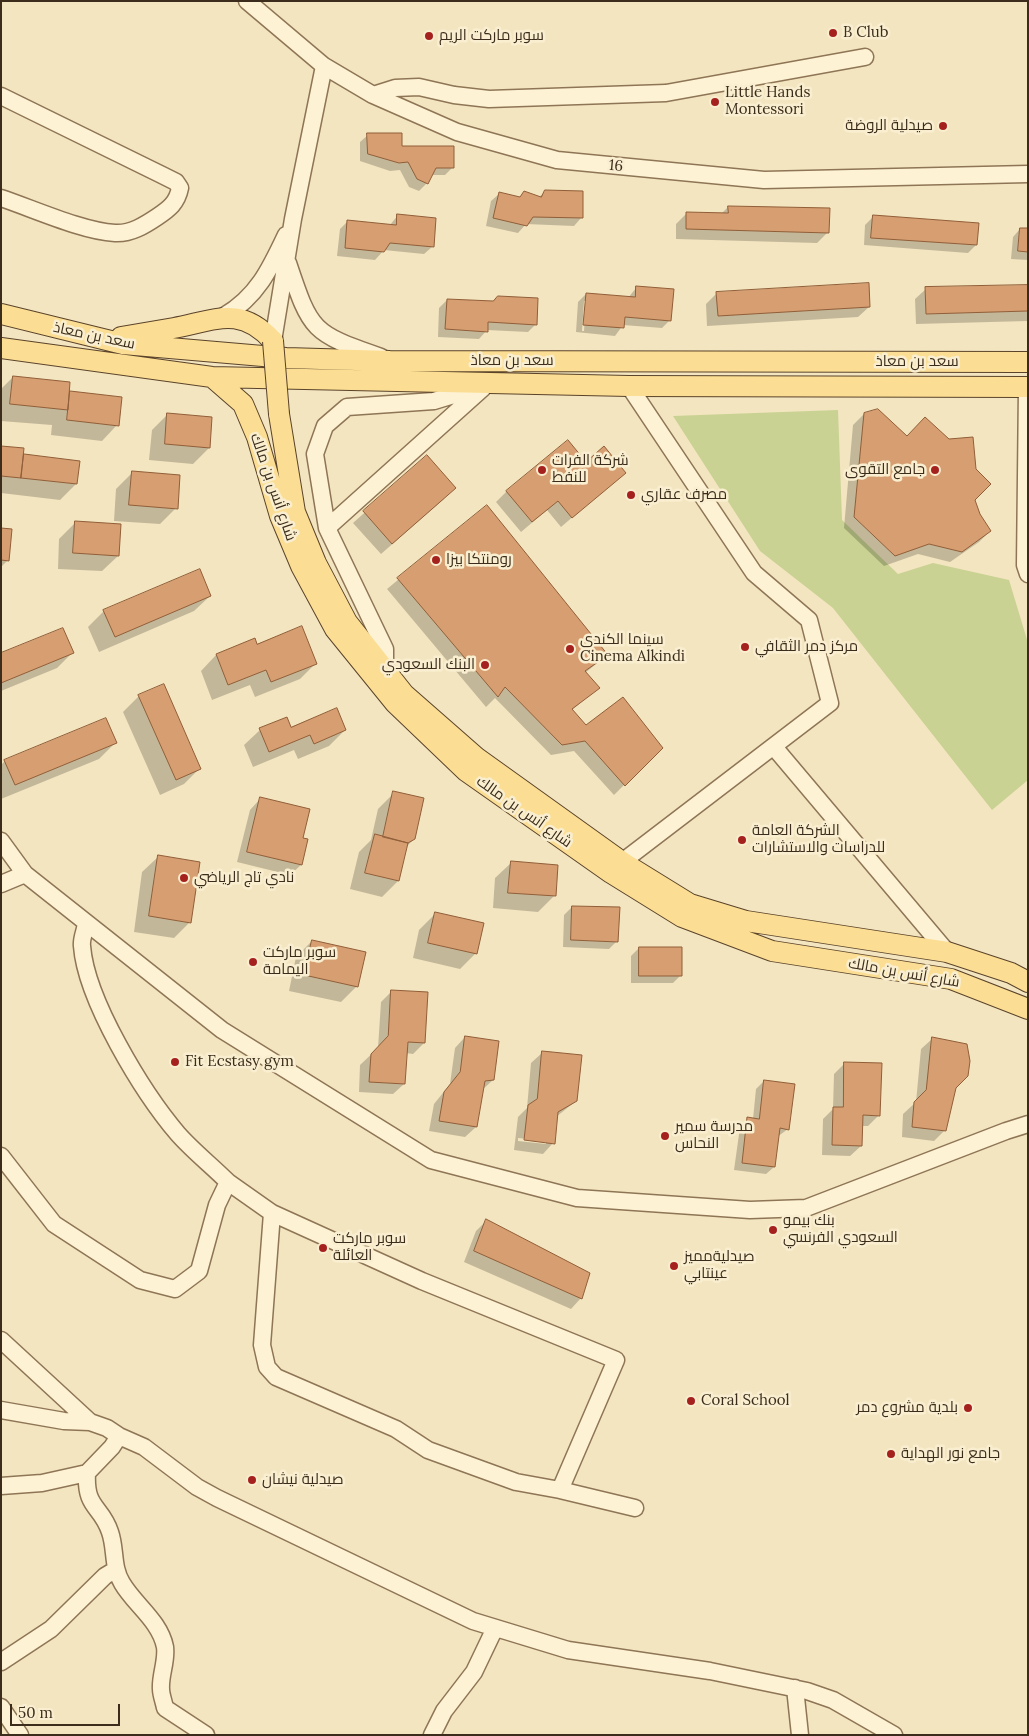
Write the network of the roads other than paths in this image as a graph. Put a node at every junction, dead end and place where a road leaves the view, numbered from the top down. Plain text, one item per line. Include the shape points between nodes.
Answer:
1 (247, 1) edge
2 (865, 58) dead end
3 (324, 66) junction
4 (373, 95) junction
5 (1, 96) edge
6 (1028, 174) edge
7 (1, 198) edge
8 (293, 219) junction
9 (288, 261) junction
10 (1, 314) edge
11 (224, 316) junction
12 (101, 340) junction
13 (273, 341) junction
14 (4, 350) edge
15 (390, 361) junction
16 (1028, 362) edge
17 (212, 377) junction
18 (487, 384) junction
19 (628, 386) junction
20 (1027, 387) edge
21 (327, 528) junction
22 (1028, 574) edge
23 (385, 668) junction
24 (774, 748) junction
25 (1, 841) edge
26 (622, 862) junction
27 (25, 874) junction
28 (1, 884) edge
29 (86, 924) junction
30 (947, 952) junction
31 (1028, 982) edge
32 (1028, 1009) edge
33 (1028, 1115) edge
34 (1028, 1124) edge
35 (1006, 1130) junction
36 (1, 1156) edge
37 (228, 1182) junction
38 (272, 1213) junction
39 (1, 1340) edge
40 (1, 1410) edge
41 (90, 1422) junction
42 (119, 1436) junction
43 (87, 1473) junction
44 (1, 1486) edge
45 (560, 1490) junction
46 (635, 1508) dead end
47 (115, 1570) junction
48 (495, 1628) junction
49 (1, 1662) edge
50 (795, 1688) junction
51 (1, 1707) edge
52 (20, 1735) edge
53 (206, 1735) edge
54 (432, 1735) edge
55 (800, 1735) edge
56 (894, 1735) edge

1 - 3 street, 16
2 - 4 street via 666,93 489,99 411,87
3 - 4 street, 16
3 - 8 street
4 - 6 street, 16 via 457,132 557,160 764,180
5 - 7 street via 176,182 180,188 178,199 168,210 140,229 116,234
8 - 9 street
8 - 11 street via 266,276 249,298
9 - 13 street
9 - 15 street via 302,305 317,328 340,343
10 - 12 main road, سعد بن معاذ
11 - 12 main road
11 - 13 main road via 251,322
12 - 15 main road, سعد بن معاذ via 286,358
13 - 23 main road, شارع أنس بن مالك, bridge via 279,414 295,512 347,622
14 - 17 main road, سعد بن معاذ
15 - 16 main road, سعد بن معاذ
17 - 18 main road, سعد بن معاذ
17 - 32 main road, شارع أنس بن مالك via 243,404 257,437 280,516 301,566 335,629 395,703 466,771 611,873 682,917 772,951 951,979
18 - 19 main road, سعد بن معاذ
18 - 21 street
18 - 21 street via 434,401 347,407 325,426 315,454
19 - 20 main road, سعد بن معاذ
19 - 24 street via 754,573 809,620 830,703
20 - 22 street via 1025,565
21 - 23 street via 384,649
23 - 26 main road, شارع أنس بن مالك via 404,694 476,758
24 - 26 street
24 - 30 street
25 - 27 street
26 - 30 main road, شارع أنس بن مالك via 690,904 746,921
27 - 28 street
27 - 29 street
29 - 35 street via 222,1030 431,1160 577,1198 750,1210 806,1208
29 - 37 street via 82,944 84,962 94,996 117,1042 178,1134
30 - 31 main road, شارع أنس بن مالك via 1011,973
33 - 35 street
34 - 35 street
36 - 37 street via 54,1224 140,1280 175,1289 199,1271 217,1205
37 - 38 street
38 - 45 street via 262,1345 267,1367 276,1377 391,1427 428,1450 516,1482
38 - 45 street via 422,1281 616,1360
39 - 41 street
40 - 41 street
41 - 42 street
42 - 43 street via 112,1448
42 - 48 street via 144,1447 218,1498 446,1609
43 - 44 street via 42,1483
43 - 47 street via 89,1499 110,1531
45 - 46 street
47 - 49 street via 51,1629
47 - 53 street via 130,1596 160,1634 165,1647 161,1689 165,1708
48 - 50 street via 568,1650
48 - 54 street via 474,1672 444,1712
50 - 55 street
50 - 56 street via 833,1700
51 - 52 street

